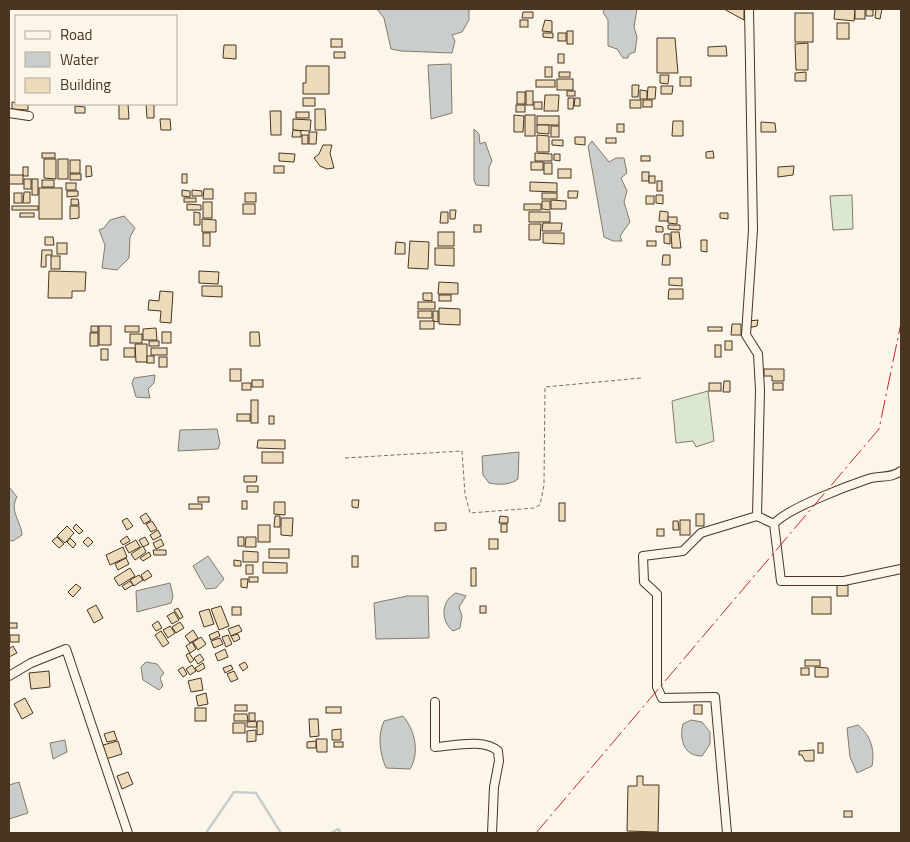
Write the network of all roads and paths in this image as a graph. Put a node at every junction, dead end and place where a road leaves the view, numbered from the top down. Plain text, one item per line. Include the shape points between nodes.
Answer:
1 (748, 9) edge
2 (9, 114) edge
3 (29, 116) dead end
4 (640, 378) dead end
5 (345, 458) dead end
6 (901, 471) edge
7 (757, 516) junction
8 (774, 524) junction
9 (901, 569) edge
10 (9, 676) edge
11 (436, 702) dead end
12 (128, 833) edge
13 (492, 833) edge
14 (727, 833) edge

1 - 7 street via 753,230 746,336 758,354
2 - 3 street
4 - 5 path via 545,387 544,485 540,505 534,508 470,513 465,494 462,451
6 - 8 street via 895,475 869,478 816,499 779,518
7 - 8 street
7 - 14 street via 701,533 683,551 643,556 644,582 657,594 657,686 662,698 715,697
8 - 9 street via 781,582 844,582
10 - 12 street via 66,649
11 - 13 street via 435,747 484,744 494,746 498,751

